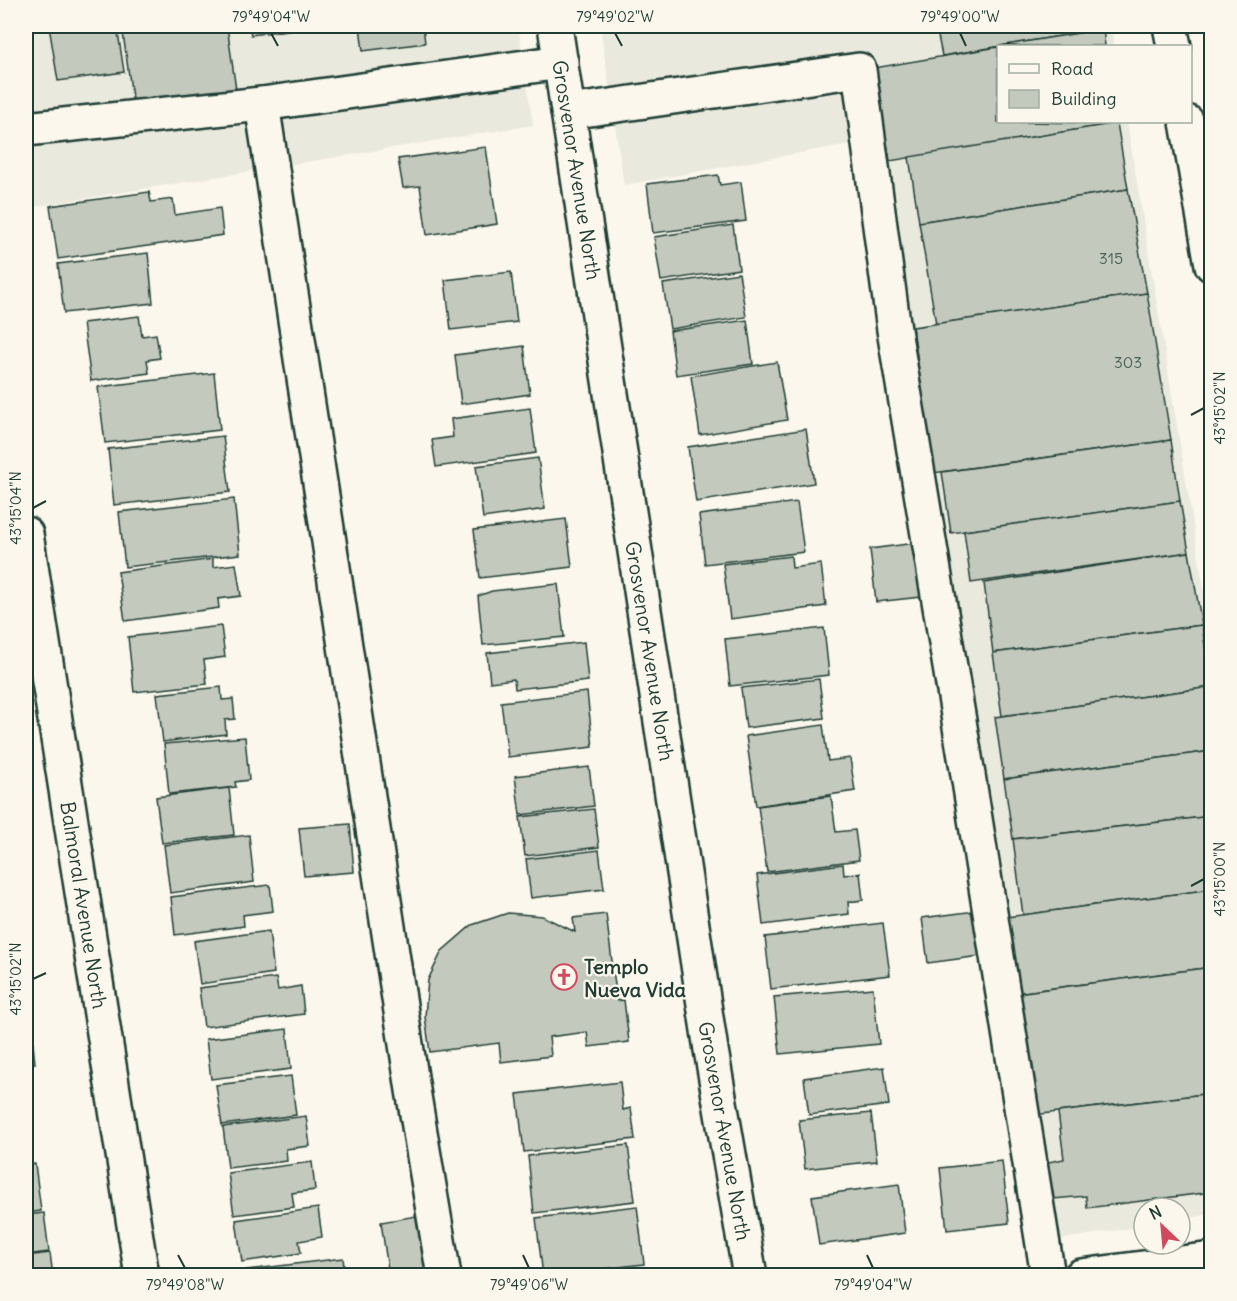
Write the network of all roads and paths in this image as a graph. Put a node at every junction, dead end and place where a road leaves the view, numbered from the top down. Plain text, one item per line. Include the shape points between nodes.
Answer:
1 (555, 26) edge
2 (1170, 26) edge
3 (1174, 45) edge
4 (561, 62) junction
5 (262, 104) junction
6 (569, 112) junction
7 (1187, 123) edge
8 (26, 129) edge
9 (1212, 265) edge
10 (26, 534) edge
11 (1212, 1259) edge
12 (142, 1275) edge
13 (444, 1275) edge
14 (750, 1275) edge
15 (1048, 1275) edge
16 (1081, 1275) edge

1 - 4 street, Grosvenor Avenue North
2 - 3 street
4 - 5 street
4 - 6 street, Grosvenor Avenue North
5 - 8 street
5 - 13 street
6 - 14 street, Grosvenor Avenue North via 711,1050
6 - 15 street via 859,70 894,330
7 - 9 street
10 - 12 street, Balmoral Avenue North
11 - 16 street

